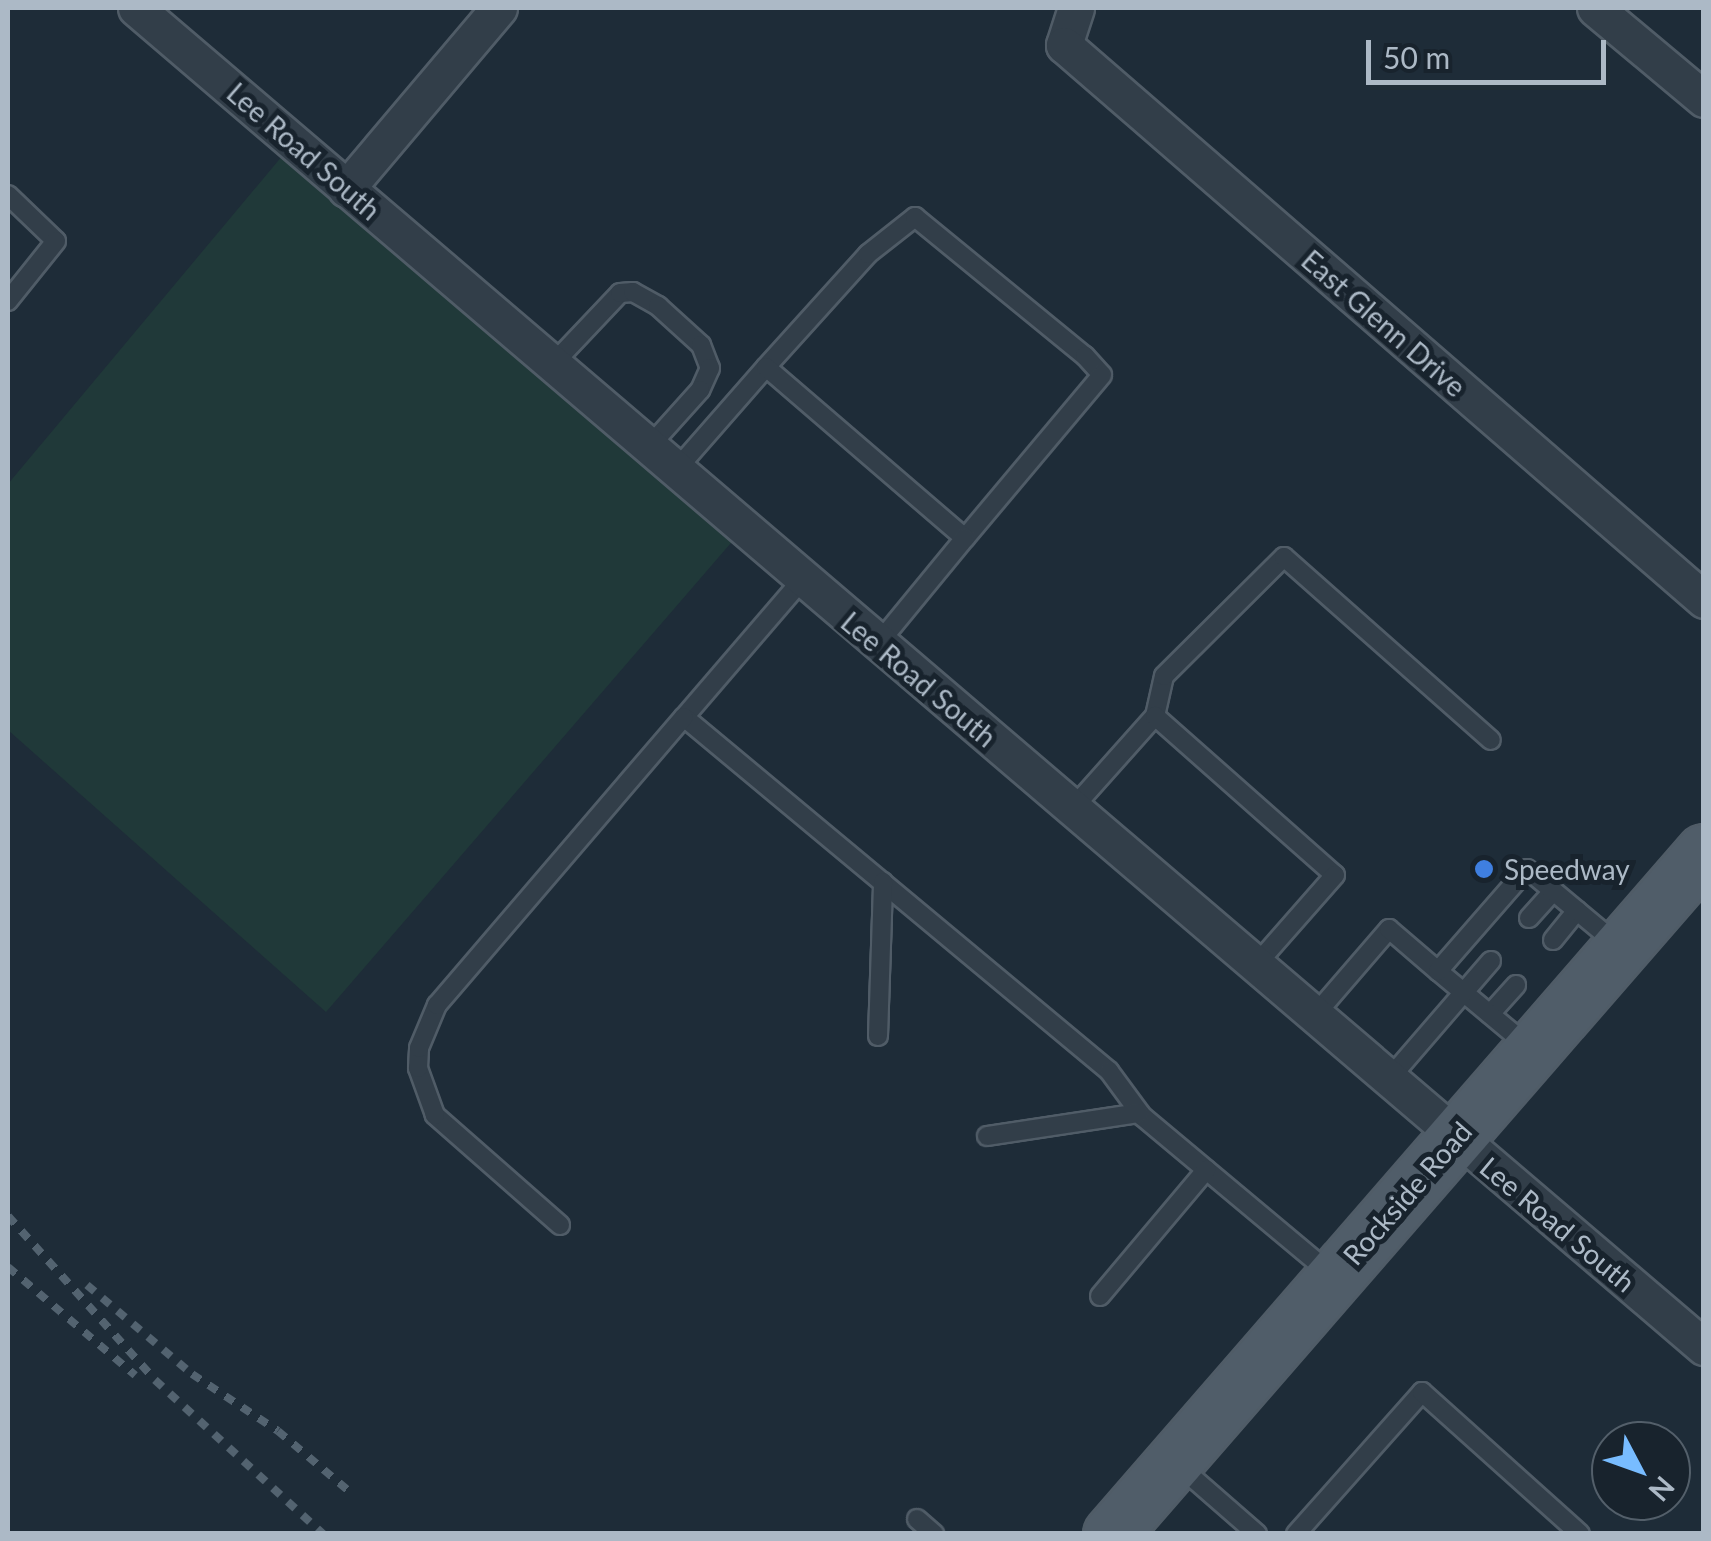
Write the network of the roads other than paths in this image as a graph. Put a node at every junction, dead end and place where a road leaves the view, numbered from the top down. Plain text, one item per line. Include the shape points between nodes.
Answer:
1 (136, 8) edge
2 (499, 8) edge
3 (1076, 8) edge
4 (1595, 8) edge
5 (1704, 100) edge
6 (346, 189) junction
7 (8, 195) edge
8 (8, 301) edge
9 (552, 366) junction
10 (766, 366) junction
11 (648, 448) junction
12 (675, 471) junction
13 (965, 538) junction
14 (802, 580) junction
15 (1704, 600) edge
16 (878, 644) junction
17 (1154, 716) junction
18 (684, 717) junction
19 (1491, 740) dead end
20 (1072, 809) junction
21 (1704, 852) edge
22 (883, 882) junction
23 (1553, 891) junction
24 (1577, 910) junction
25 (1529, 918) dead end
26 (1553, 940) dead end
27 (1620, 948) junction
28 (1491, 962) dead end
29 (1255, 966) junction
30 (1438, 970) junction
31 (1516, 985) dead end
32 (1464, 992) junction
33 (1490, 1014) junction
34 (1314, 1016) junction
35 (878, 1036) dead end
36 (1532, 1050) junction
37 (1389, 1080) junction
38 (1138, 1113) junction
39 (987, 1136) dead end
40 (1456, 1137) junction
41 (1206, 1170) junction
42 (560, 1225) dead end
43 (1334, 1277) junction
44 (1100, 1296) dead end
45 (1704, 1347) edge
46 (1174, 1461) junction
47 (917, 1519) dead end
48 (934, 1534) edge
49 (1111, 1534) edge
50 (1257, 1534) edge
51 (1296, 1534) edge
52 (1580, 1534) edge

1 - 6 street, Lee Road South
2 - 6 street
3 - 15 street, East Glenn Drive via 1064,45
4 - 5 street
6 - 9 street, Lee Road South
7 - 8 lane via 56,241
9 - 11 street, Lee Road South
9 - 11 lane via 620,293 650,301 702,345 708,360 700,390
10 - 12 lane
10 - 13 lane
10 - 13 lane via 868,254 915,218 1085,356 1102,375
11 - 12 street, Lee Road South
12 - 14 street, Lee Road South
13 - 16 lane
14 - 16 street, Lee Road South
14 - 18 lane
16 - 20 street, Lee Road South
17 - 19 lane via 1164,676 1284,557
17 - 20 lane
17 - 29 lane via 1334,876
18 - 22 lane via 838,852
18 - 42 lane via 436,1005 419,1048 418,1068 435,1115
20 - 29 street, Lee Road South
21 - 27 main road, Rockside Road
22 - 35 lane
22 - 38 lane via 1109,1071
23 - 24 lane
23 - 25 lane
23 - 30 lane via 1527,869
24 - 26 lane
24 - 27 lane
27 - 36 main road, Rockside Road
28 - 32 lane
29 - 34 street, Lee Road South
30 - 32 lane
30 - 34 lane via 1389,930
31 - 33 lane
32 - 33 lane
32 - 37 lane
33 - 36 lane
34 - 37 street, Lee Road South
36 - 40 main road, Rockside Road
37 - 40 street, Lee Road South
38 - 39 lane
38 - 41 lane
40 - 43 main road, Rockside Road
40 - 45 street, Lee Road South
41 - 43 lane
41 - 44 lane
43 - 46 main road, Rockside Road
46 - 49 main road, Rockside Road
46 - 50 lane
47 - 48 lane
51 - 52 lane via 1422,1392

